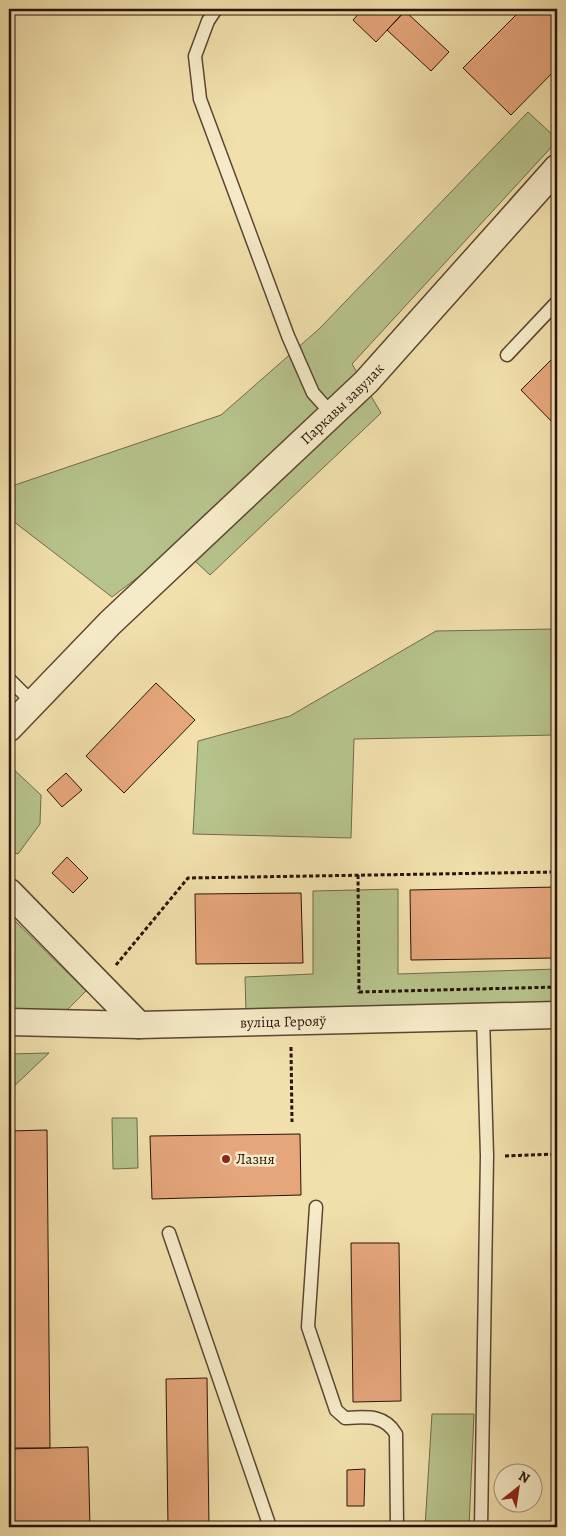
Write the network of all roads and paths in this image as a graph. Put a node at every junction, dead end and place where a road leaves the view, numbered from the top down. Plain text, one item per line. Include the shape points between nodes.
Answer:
1 (216, 9) edge
2 (557, 168) edge
3 (557, 302) edge
4 (507, 355) dead end
5 (332, 414) junction
6 (9, 680) edge
7 (33, 703) junction
8 (9, 728) edge
9 (557, 872) edge
10 (358, 875) junction
11 (9, 892) edge
12 (99, 985) junction
13 (557, 987) edge
14 (557, 1015) edge
15 (482, 1016) junction
16 (9, 1022) edge
17 (138, 1025) junction
18 (291, 1046) dead end
19 (292, 1122) dead end
20 (557, 1154) edge
21 (487, 1156) junction
22 (316, 1208) dead end
23 (169, 1234) dead end
24 (270, 1527) edge
25 (397, 1527) edge
26 (481, 1527) edge

1 - 5 lane via 195,56 200,99 288,336 313,393
2 - 5 street, Паркавы завулак via 366,382
3 - 4 lane
5 - 7 street, Паркавы завулак via 110,623
6 - 7 lane
7 - 8 street, Паркавы завулак
9 - 10 path
10 - 12 path via 188,878
10 - 13 path via 359,992
11 - 12 street
12 - 17 street
14 - 15 street, вуліца Герояў
15 - 17 street, вуліца Герояў
15 - 21 lane
16 - 17 street, вуліца Герояў
18 - 19 path
20 - 21 path
21 - 26 lane
22 - 25 lane via 308,1327 336,1410 345,1418 382,1419 396,1434
23 - 24 lane

